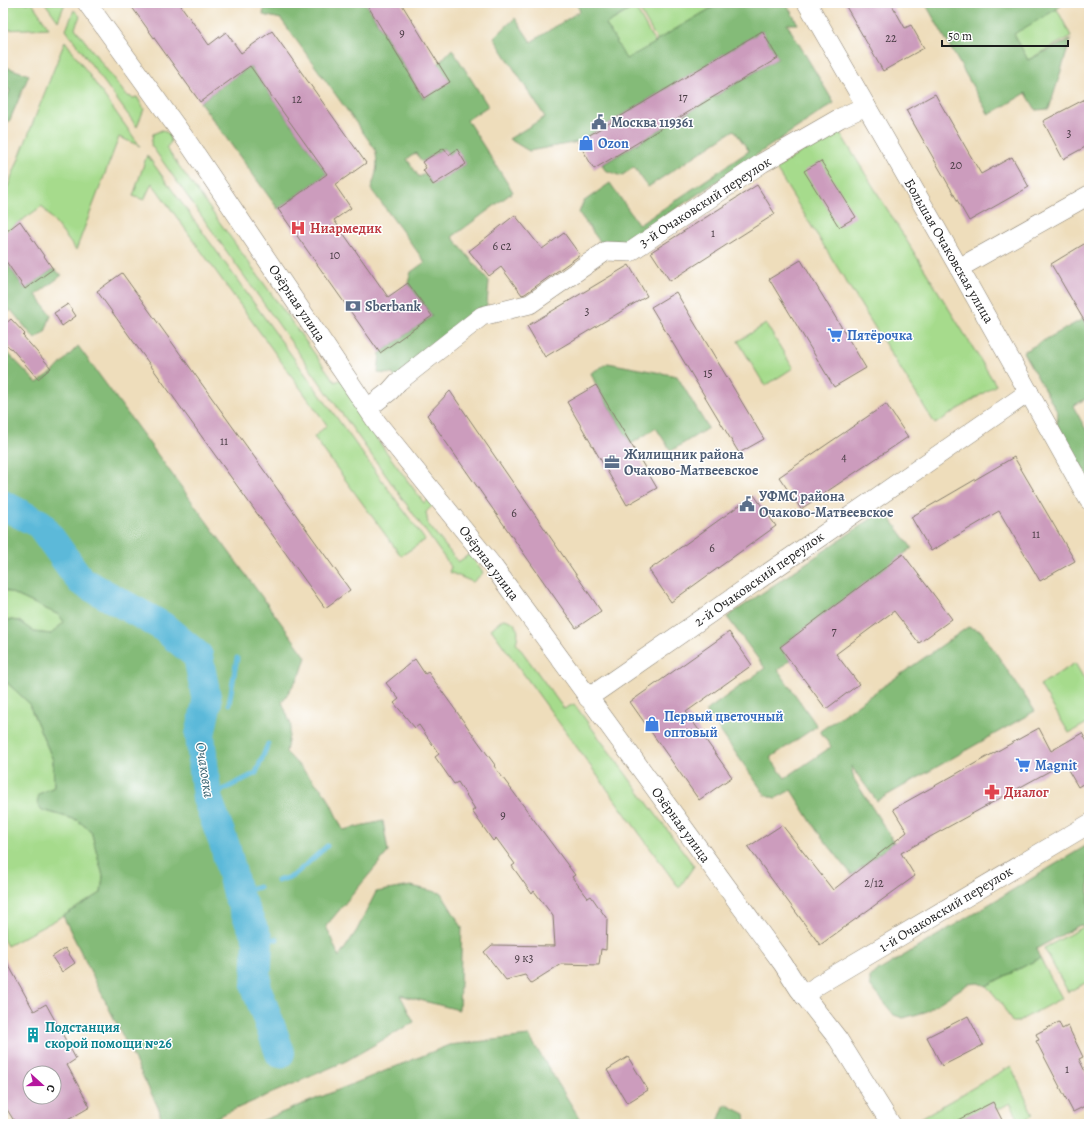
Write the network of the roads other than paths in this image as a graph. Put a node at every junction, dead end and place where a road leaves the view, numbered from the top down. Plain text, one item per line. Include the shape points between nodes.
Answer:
1 (87, 3) edge
2 (807, 3) edge
3 (866, 106) junction
4 (1089, 194) edge
5 (959, 268) junction
6 (1028, 392) junction
7 (368, 408) junction
8 (1089, 500) edge
9 (588, 698) junction
10 (1089, 824) edge
11 (804, 996) junction
12 (891, 1124) edge

1 - 7 street, Озёрная улица via 189,144
2 - 3 street, Большая Очаковская улица
3 - 5 street, Большая Очаковская улица
3 - 7 street, 3-й Очаковский переулок via 762,163 630,252 606,251 530,304 482,316
4 - 5 street
5 - 6 street, Большая Очаковская улица
6 - 8 street, Большая Очаковская улица
6 - 9 street, 2-й Очаковский переулок
7 - 9 street, Озёрная улица via 492,565
9 - 11 street, Озёрная улица
10 - 11 street, 1-й Очаковский переулок via 818,985
11 - 12 street, Озёрная улица via 838,1040

